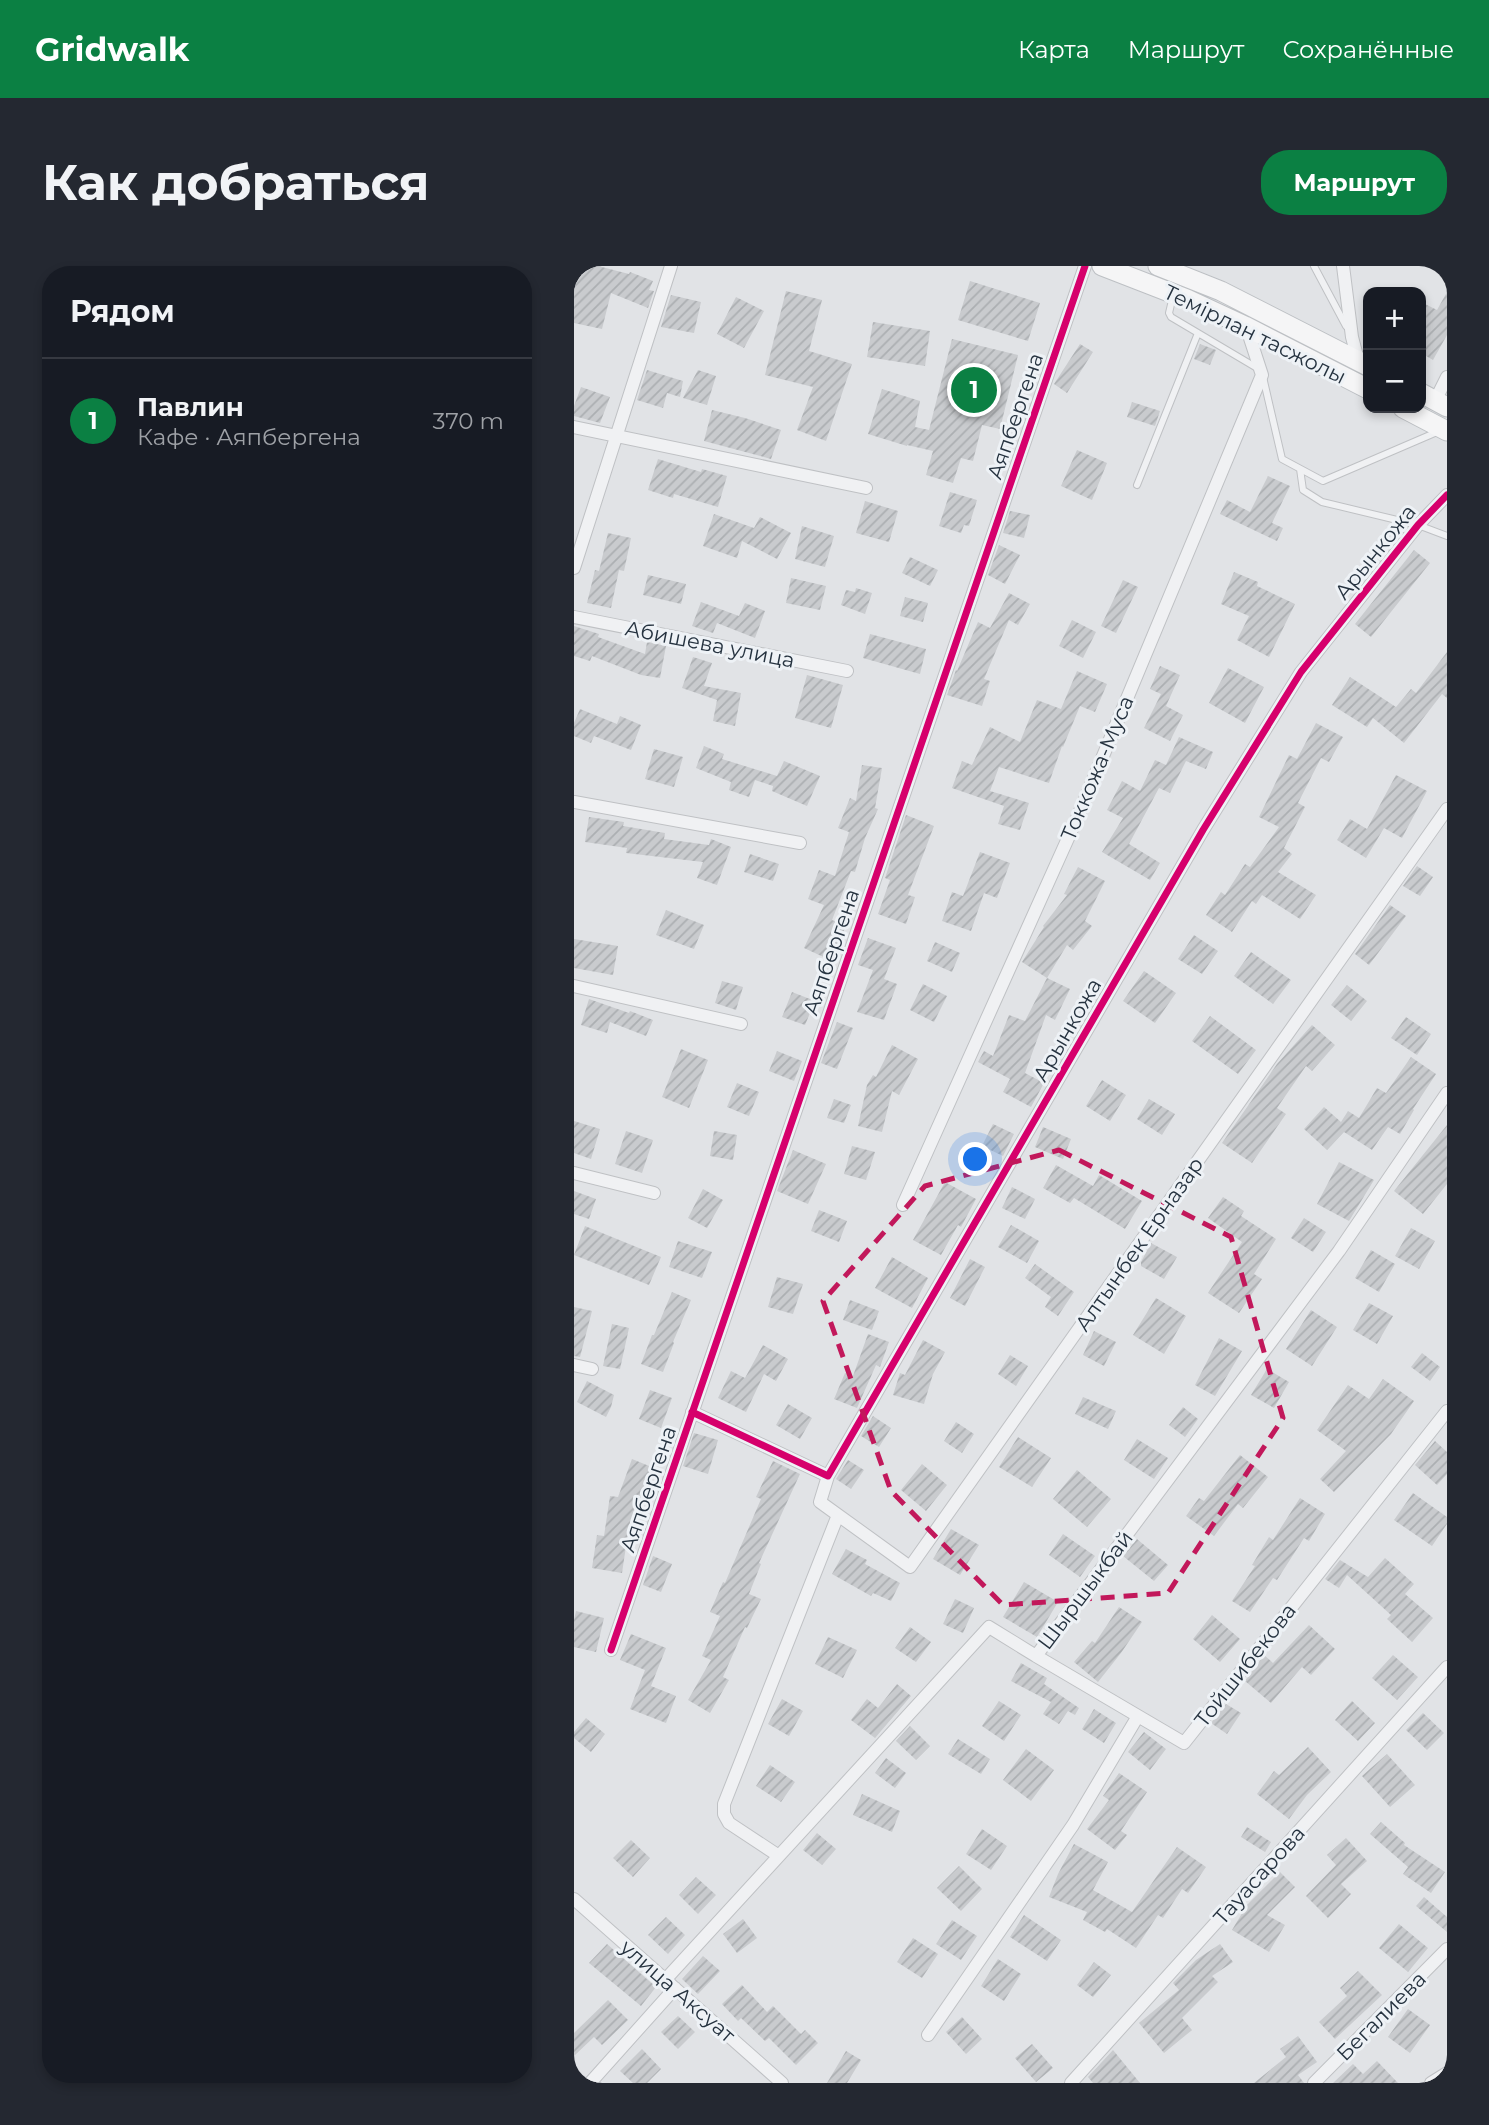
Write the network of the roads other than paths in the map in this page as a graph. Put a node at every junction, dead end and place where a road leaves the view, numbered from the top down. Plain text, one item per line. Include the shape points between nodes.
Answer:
1 (671, 266) edge
2 (1084, 266) edge
3 (1102, 266) edge
4 (1158, 266) edge
5 (1314, 266) edge
6 (1343, 266) edge
7 (1221, 291) junction
8 (1173, 294) junction
9 (1212, 311) junction
10 (1245, 326) junction
11 (1198, 333) junction
12 (1352, 337) junction
13 (1363, 363) edge
14 (1261, 373) junction
15 (1447, 377) edge
16 (1363, 386) edge
17 (1434, 400) edge
18 (1413, 413) edge
19 (574, 427) edge
20 (1445, 430) edge
21 (616, 436) junction
22 (1300, 469) junction
23 (1137, 485) dead end
24 (866, 488) dead end
25 (1447, 495) edge
26 (1418, 525) junction
27 (1447, 536) edge
28 (574, 568) edge
29 (574, 617) edge
30 (847, 671) dead end
31 (574, 802) edge
32 (1447, 809) edge
33 (800, 843) dead end
34 (574, 986) edge
35 (741, 1024) dead end
36 (1447, 1093) edge
37 (574, 1173) edge
38 (654, 1193) dead end
39 (903, 1205) dead end
40 (574, 1365) edge
41 (592, 1369) dead end
42 (1447, 1411) edge
43 (692, 1412) junction
44 (828, 1476) junction
45 (838, 1515) junction
46 (611, 1650) dead end
47 (1036, 1656) junction
48 (1447, 1667) edge
49 (1138, 1716) junction
50 (779, 1857) junction
51 (574, 1899) edge
52 (1447, 1949) edge
53 (670, 1984) junction
54 (928, 2035) dead end
55 (1447, 2073) edge
56 (590, 2083) edge
57 (782, 2083) edge
58 (1071, 2083) edge
59 (1314, 2083) edge
60 (1431, 2083) edge

1 - 21 street
2 - 43 street, Аяпбергена
3 - 8 main road, Темірлан тасжолы
4 - 7 main road, Темірлан тасжолы
5 - 12 lane
6 - 12 street
7 - 9 main road
7 - 13 main road, Темірлан тасжолы
8 - 9 main road, Темірлан тасжолы
8 - 11 lane via 1171,317
9 - 10 main road, Темірлан тасжолы
10 - 14 street
10 - 16 main road, Темірлан тасжолы
11 - 14 lane
11 - 23 lane
12 - 13 street
14 - 22 lane via 1282,459
14 - 39 street, Токкожа-Муса via 1078,816
15 - 17 street
18 - 20 main road
19 - 21 street
20 - 22 lane via 1323,481
21 - 24 street
21 - 28 street
22 - 26 lane via 1303,490 1322,502
25 - 26 street, Арынкожа
26 - 27 lane
26 - 44 street, Арынкожа via 1301,672 1203,830
29 - 30 street, Абишева улица
31 - 33 street
32 - 45 street, Алтынбек Ерназар via 910,1567
34 - 35 street
36 - 47 street, Шыршыкбай via 1339,1251
37 - 38 street
40 - 41 street
42 - 49 street, Тойшибекова via 1184,1743
43 - 44 street
43 - 46 street, Аяпбергена
44 - 45 street, Алтынбек Ерназар via 820,1502
45 - 50 street via 724,1804 729,1823
47 - 49 street
47 - 50 street, Шыршыкбай via 989,1627
48 - 58 street, Тауасарова
49 - 54 street via 1073,1825
50 - 53 street, Шыршыкбай
51 - 53 street, улица Аксуат
52 - 59 street, Бегалиева
53 - 56 street, Шыршыкбай
53 - 57 street, улица Аксуат
55 - 60 street

